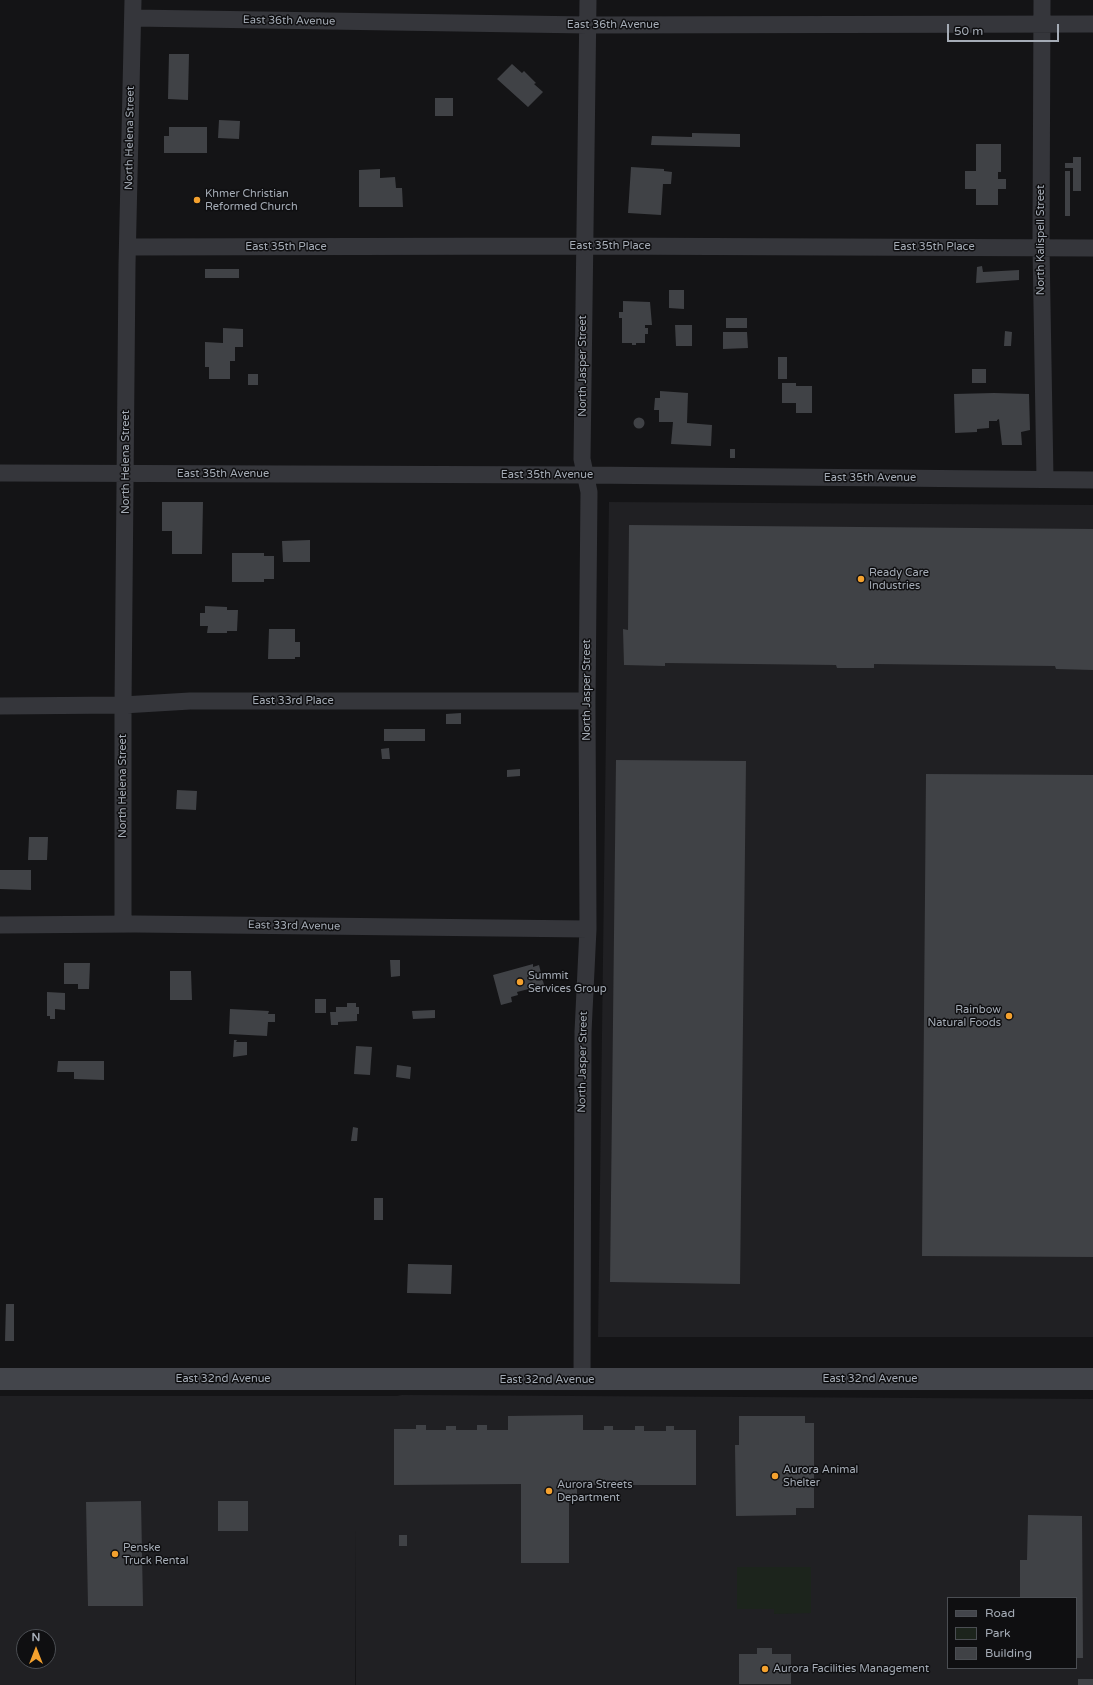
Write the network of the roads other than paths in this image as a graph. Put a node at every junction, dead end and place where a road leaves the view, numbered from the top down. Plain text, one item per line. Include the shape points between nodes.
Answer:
1 (133, 0) edge
2 (588, 0) edge
3 (1042, 0) edge
4 (133, 18) junction
5 (1042, 24) junction
6 (1093, 24) edge
7 (588, 25) junction
8 (584, 246) junction
9 (128, 247) junction
10 (1041, 247) junction
11 (1093, 248) edge
12 (0, 473) edge
13 (126, 473) junction
14 (585, 475) junction
15 (1045, 479) junction
16 (1093, 480) edge
17 (586, 701) junction
18 (123, 705) junction
19 (0, 706) edge
20 (123, 924) junction
21 (0, 925) edge
22 (588, 929) junction
23 (0, 1379) edge
24 (1093, 1379) edge
25 (582, 1380) junction

1 - 4 street, North Helena Street
2 - 7 street, North Jasper Street
3 - 5 street, North Kalispell Street
4 - 7 street, East 36th Avenue
4 - 9 street, North Helena Street
5 - 6 street, East 36th Avenue
5 - 7 street, East 36th Avenue
5 - 10 street, North Kalispell Street
7 - 8 street, North Jasper Street
8 - 9 street, East 35th Place
8 - 10 street, East 35th Place
8 - 14 street, North Jasper Street via 582,459
9 - 13 street, North Helena Street
10 - 11 street, East 35th Place
10 - 15 street, North Kalispell Street
12 - 13 street, East 35th Avenue
13 - 14 street, East 35th Avenue
13 - 18 street, North Helena Street
14 - 15 street, East 35th Avenue
14 - 17 street, North Jasper Street via 589,492
15 - 16 street, East 35th Avenue
17 - 18 street, East 33rd Place via 190,701
17 - 22 street, North Jasper Street
18 - 19 street, East 33rd Place
18 - 20 street, North Helena Street
20 - 21 street, East 33rd Avenue
20 - 22 street, East 33rd Avenue
22 - 25 street, North Jasper Street via 583,1040
23 - 25 street, East 32nd Avenue
24 - 25 street, East 32nd Avenue

